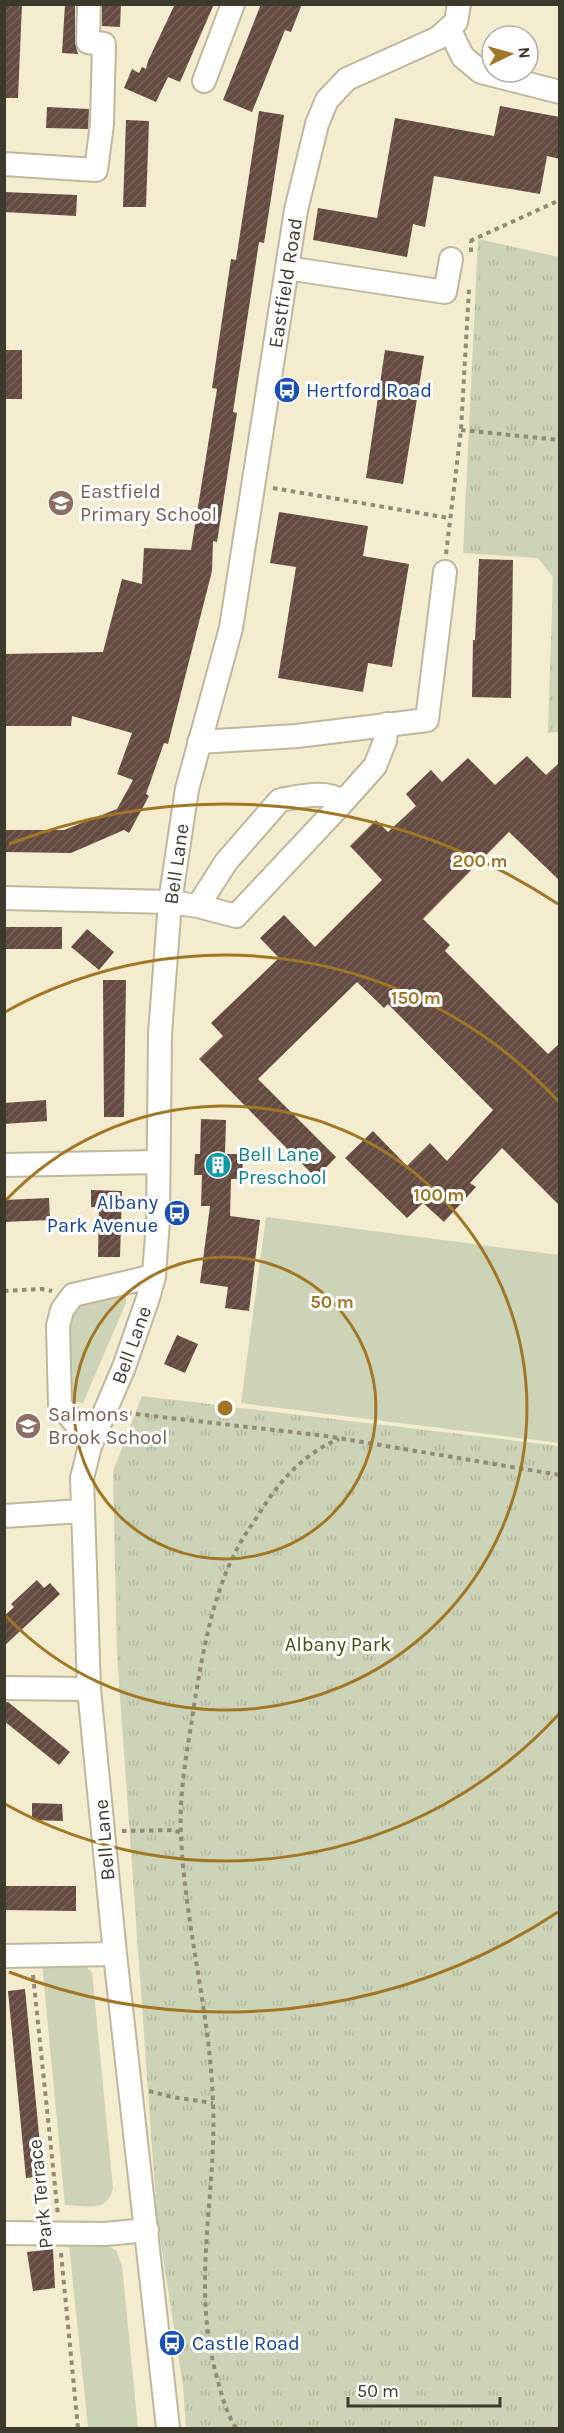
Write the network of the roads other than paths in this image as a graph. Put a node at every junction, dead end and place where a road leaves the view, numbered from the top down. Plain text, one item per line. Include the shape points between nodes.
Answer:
1 (89, 4) edge
2 (233, 4) edge
3 (459, 4) edge
4 (450, 29) junction
5 (204, 81) dead end
6 (560, 92) edge
7 (4, 164) edge
8 (461, 256) road end
9 (287, 268) junction
10 (445, 572) road end
11 (387, 724) junction
12 (199, 742) junction
13 (343, 802) junction
14 (4, 898) edge
15 (170, 902) junction
16 (198, 906) junction
17 (158, 1162) junction
18 (4, 1165) edge
19 (154, 1276) junction
20 (102, 1418) junction
21 (82, 1511) junction
22 (4, 1516) edge
23 (4, 1688) edge
24 (90, 1689) junction
25 (115, 1954) junction
26 (4, 1956) edge
27 (147, 2230) junction
28 (4, 2233) edge
29 (168, 2428) edge

1 - 7 street via 88,42 104,44 102,124 96,170
2 - 5 street
3 - 4 street via 456,22
4 - 6 street via 463,57 481,72
4 - 9 street, Eastfield Road via 347,79 327,100 317,124 296,210
8 - 9 street via 445,292
9 - 12 street, Eastfield Road via 231,628
10 - 11 street via 427,720
11 - 12 street via 297,736
11 - 13 street via 375,766
12 - 15 street, Bell Lane via 187,789
13 - 16 street via 236,916
13 - 16 street via 336,796 317,795 280,800 226,862
14 - 15 street
15 - 16 street
15 - 17 street, Bell Lane via 162,993
17 - 18 street
17 - 19 street, Bell Lane
19 - 20 street, Bell Lane via 124,1367
19 - 20 street via 73,1295 62,1310 58,1326 60,1405 76,1424
20 - 21 street, Bell Lane via 82,1478
21 - 22 street
21 - 24 street, Bell Lane
23 - 24 street
24 - 25 street, Bell Lane
25 - 26 street
25 - 27 street, Bell Lane
27 - 28 street via 105,2234
27 - 29 street, Bell Lane

